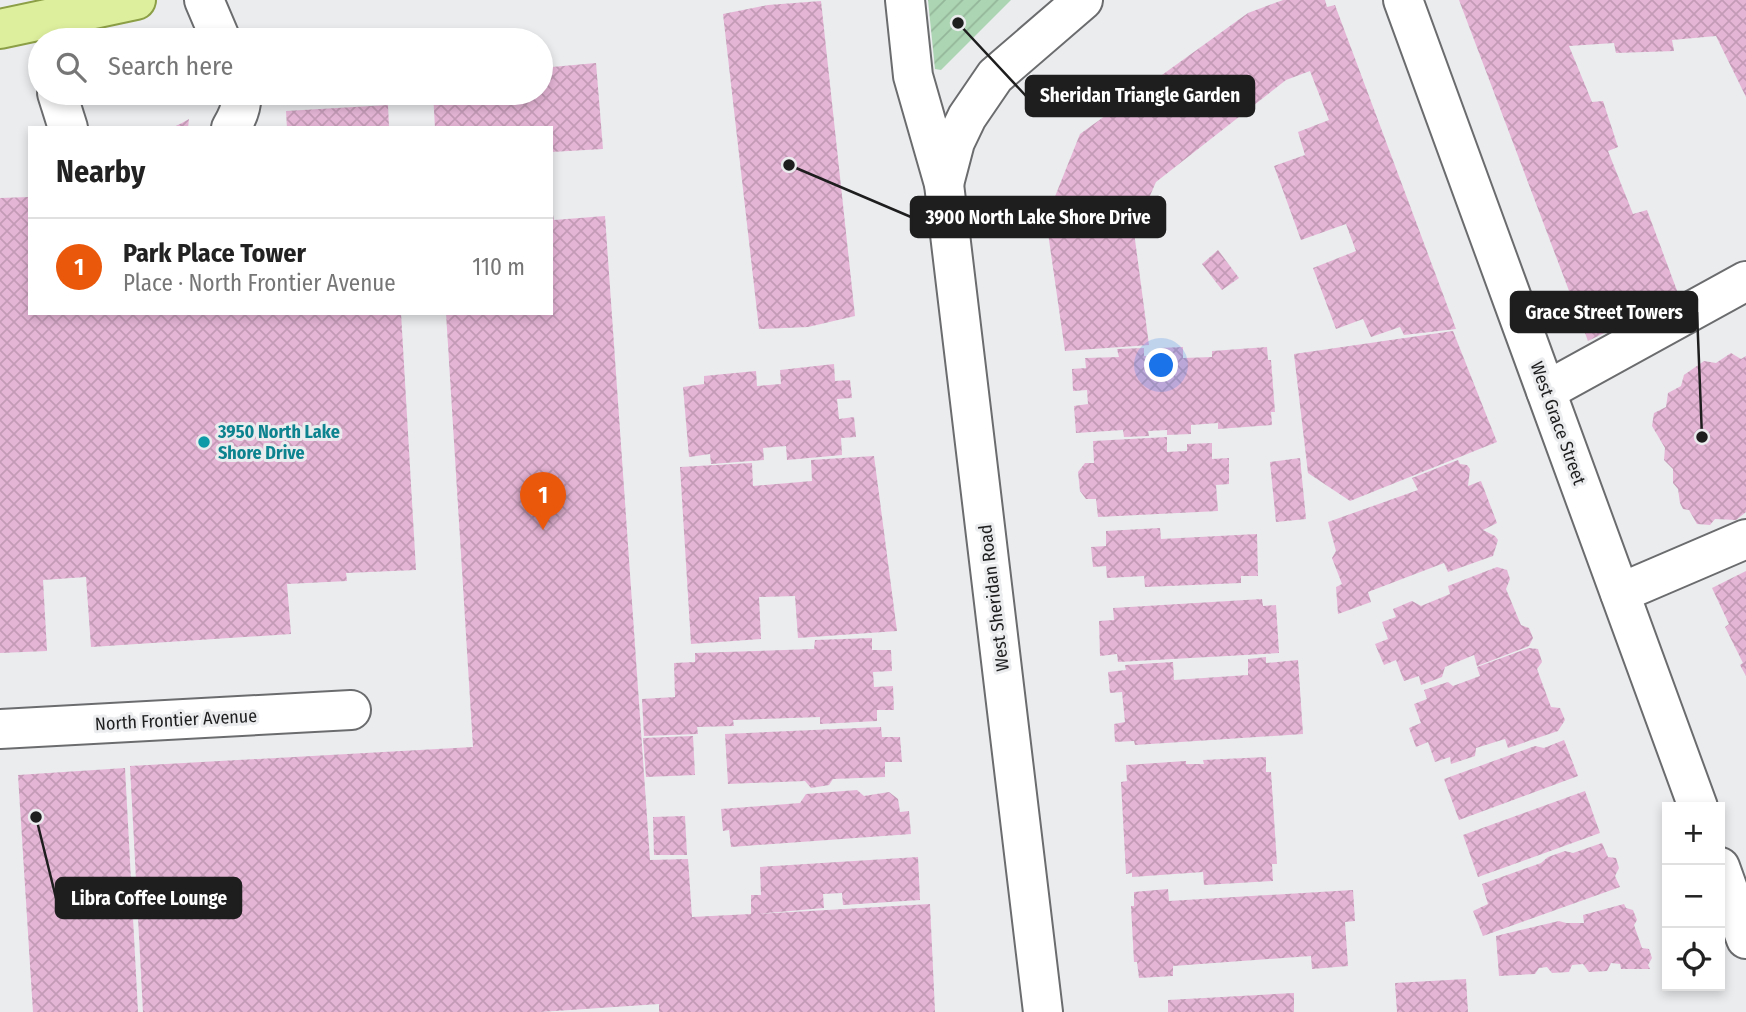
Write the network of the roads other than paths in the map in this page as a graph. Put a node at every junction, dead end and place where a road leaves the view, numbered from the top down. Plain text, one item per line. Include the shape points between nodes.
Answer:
1 (136, 0) edge
2 (204, 0) edge
3 (905, 0) edge
4 (1083, 0) edge
5 (1404, 0) edge
6 (50, 28) edge
7 (216, 28) edge
8 (0, 29) edge
9 (28, 30) edge
10 (61, 105) edge
11 (240, 105) edge
12 (67, 126) edge
13 (232, 126) edge
14 (944, 184) junction
15 (1746, 281) edge
16 (1546, 391) junction
17 (1746, 538) edge
18 (1620, 593) junction
19 (351, 710) dead end
20 (0, 729) edge
21 (1696, 802) edge
22 (1725, 881) edge
23 (1746, 939) edge
24 (1043, 1012) edge

1 - 6 main road
2 - 7 street
3 - 14 street, West Sheridan Road via 913,76
4 - 14 street, West Sheridan Road via 995,76 955,142
5 - 16 street, West Grace Street
8 - 9 main road
10 - 12 street
11 - 13 street
14 - 24 street, West Sheridan Road
15 - 16 street
16 - 18 street, West Grace Street
17 - 18 street
18 - 21 street, West Grace Street
19 - 20 street, North Frontier Avenue
22 - 23 street

